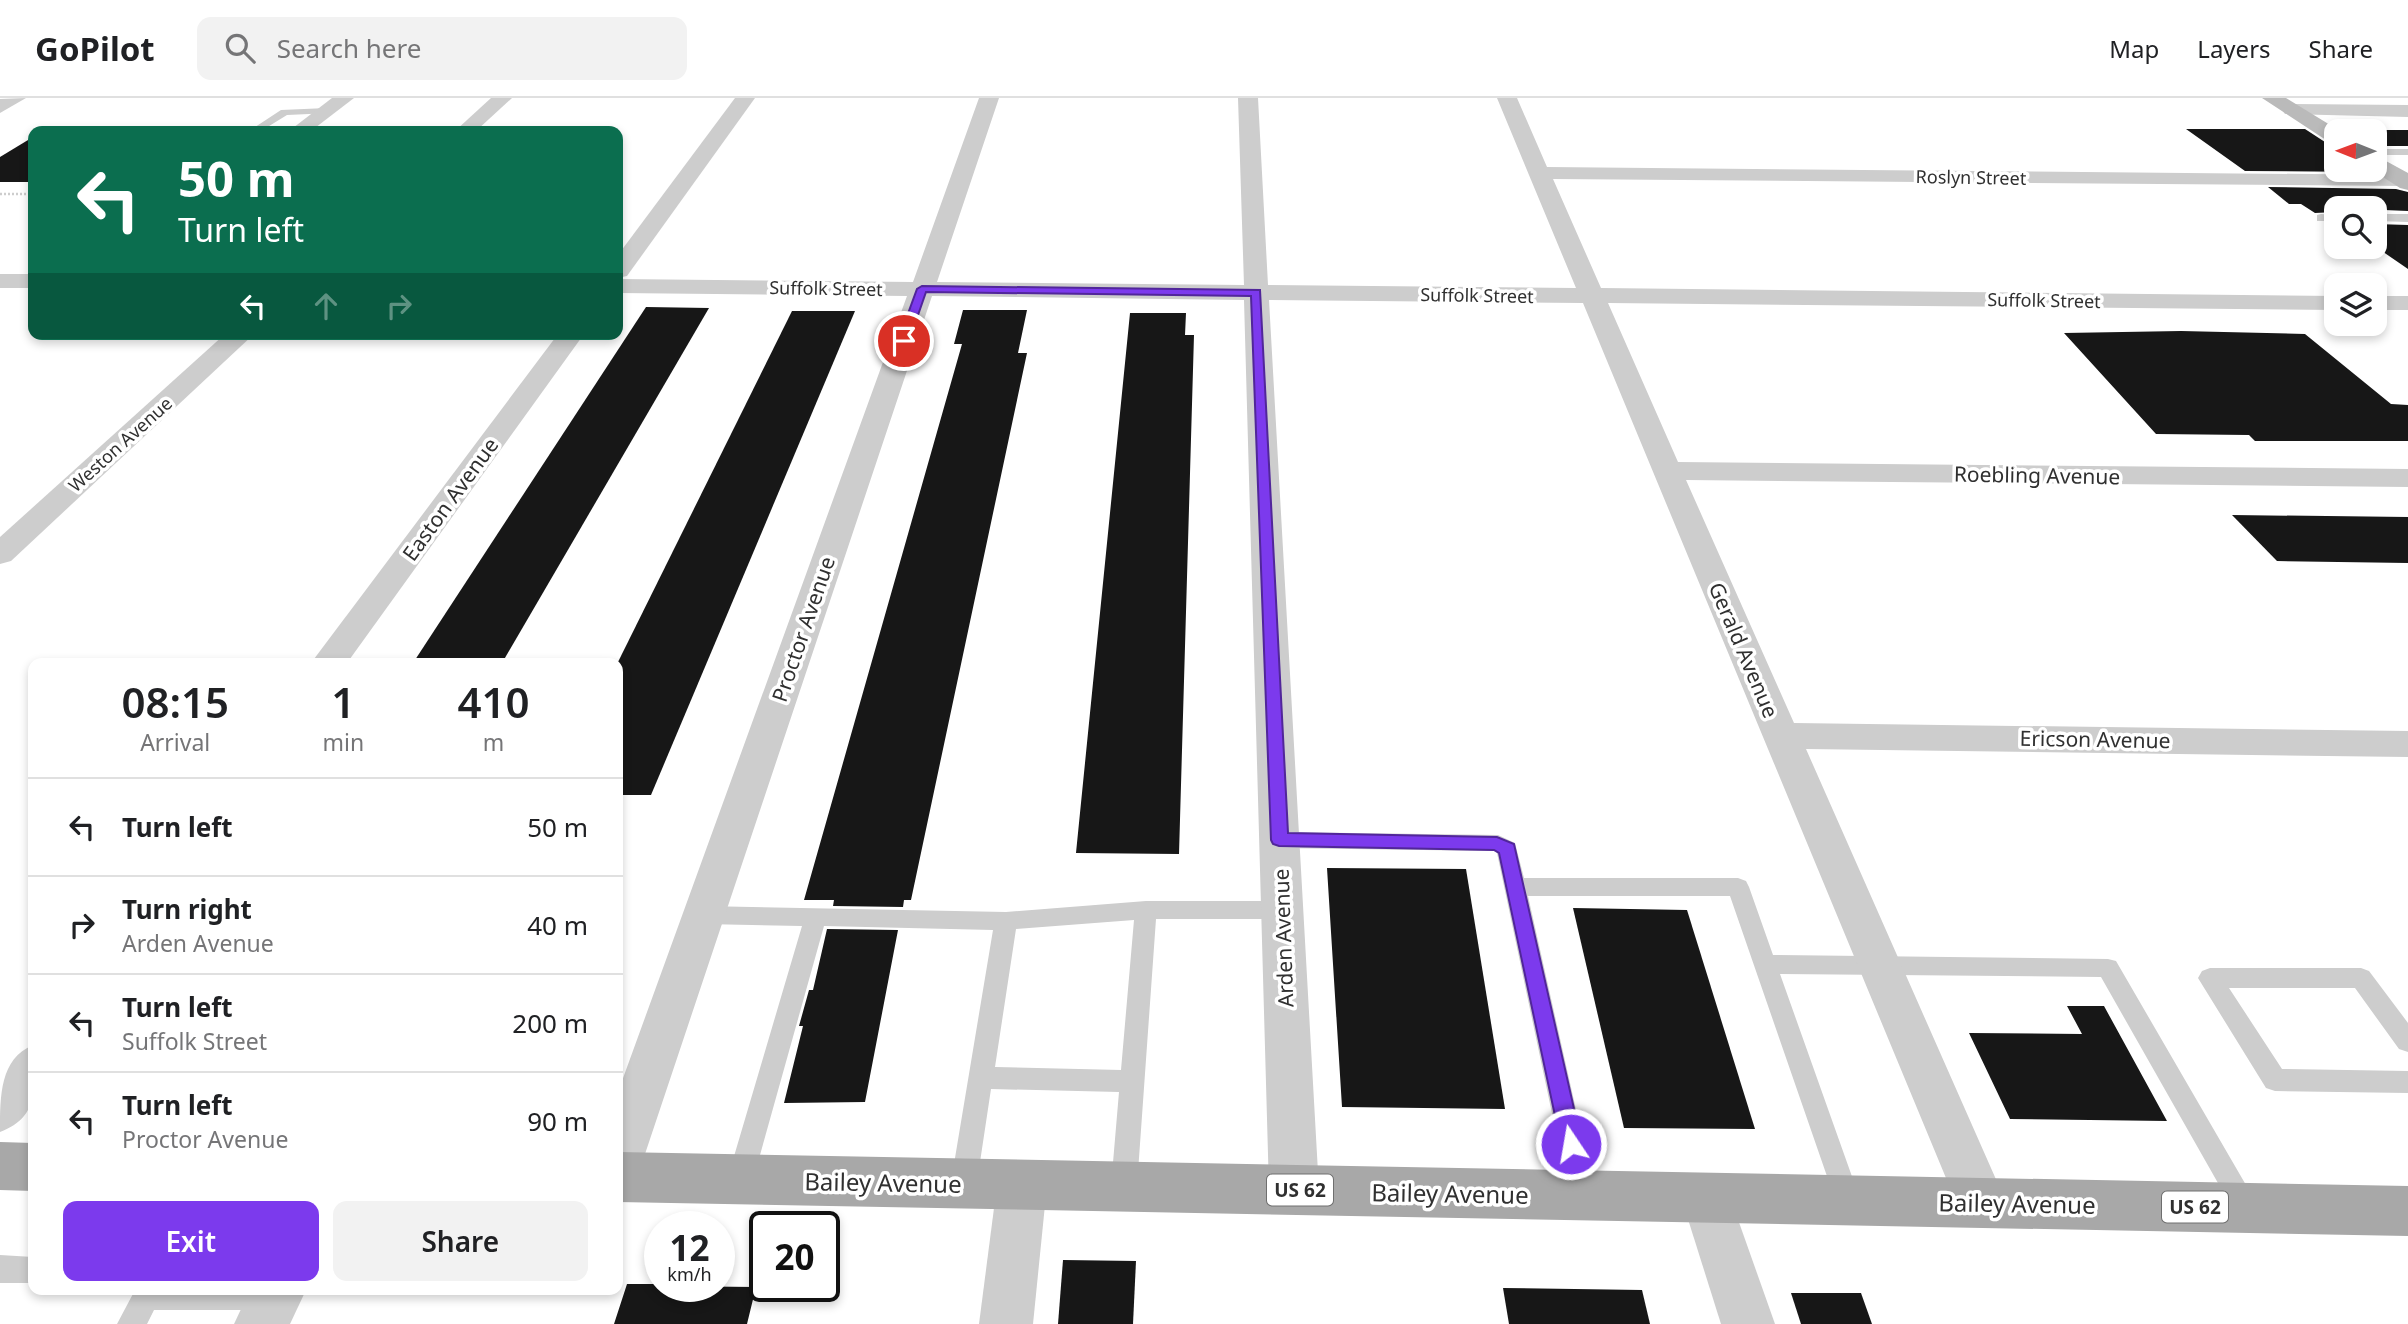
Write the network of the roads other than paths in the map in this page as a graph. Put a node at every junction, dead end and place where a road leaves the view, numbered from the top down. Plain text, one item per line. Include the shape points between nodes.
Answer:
1 (16, 98) edge
2 (344, 98) edge
3 (502, 98) edge
4 (745, 98) edge
5 (989, 98) edge
6 (1248, 98) edge
7 (1507, 98) edge
8 (2272, 98) edge
9 (0, 107) edge
10 (2292, 110) junction
11 (327, 111) junction
12 (2408, 111) edge
13 (262, 126) edge
14 (306, 126) edge
15 (471, 126) edge
16 (2324, 130) edge
17 (2387, 152) edge
18 (2408, 152) edge
19 (2387, 170) edge
20 (1539, 173) junction
21 (2406, 182) edge
22 (2387, 219) edge
23 (2405, 220) edge
24 (623, 264) edge
25 (0, 281) edge
26 (28, 281) edge
27 (623, 286) edge
28 (922, 289) junction
29 (1256, 292) junction
30 (1592, 296) junction
31 (2324, 303) edge
32 (2387, 303) edge
33 (2408, 303) edge
34 (234, 340) edge
35 (567, 340) edge
36 (1667, 471) junction
37 (2408, 478) edge
38 (0, 554) edge
39 (333, 658) edge
40 (1781, 736) junction
41 (2408, 744) edge
42 (1279, 840) junction
43 (1517, 887) junction
44 (1146, 910) junction
45 (1282, 910) junction
46 (703, 915) junction
47 (814, 918) junction
48 (1006, 921) junction
49 (1766, 964) junction
50 (1881, 964) junction
51 (2408, 1042) edge
52 (28, 1072) edge
53 (980, 1079) junction
54 (1132, 1081) junction
55 (2408, 1082) edge
56 (0, 1110) edge
57 (623, 1146) edge
58 (623, 1177) edge
59 (740, 1180) junction
60 (964, 1184) junction
61 (1022, 1185) junction
62 (1124, 1187) junction
63 (1294, 1190) junction
64 (1582, 1195) junction
65 (1706, 1197) junction
66 (1847, 1200) junction
67 (1981, 1202) junction
68 (2246, 1208) junction
69 (2408, 1211) edge
70 (0, 1269) edge
71 (28, 1270) edge
72 (148, 1295) edge
73 (174, 1295) edge
74 (272, 1303) edge
75 (131, 1324) edge
76 (1006, 1324) edge
77 (1748, 1324) edge

1 - 9 street
2 - 11 street
3 - 15 street
4 - 24 street
5 - 28 street, Proctor Avenue
6 - 29 street, Arden Avenue
7 - 20 street, Gerald Avenue
8 - 10 street
10 - 12 street
10 - 16 street
11 - 13 lane via 285,112
11 - 14 street
17 - 18 lane
19 - 21 street
20 - 21 street, Roslyn Street
20 - 30 street, Gerald Avenue
22 - 23 lane
25 - 26 street
27 - 28 street, Suffolk Street
28 - 29 street, Suffolk Street
28 - 46 street, Proctor Avenue
29 - 30 street, Suffolk Street
29 - 42 street, Arden Avenue
30 - 31 street, Suffolk Street
30 - 36 street, Gerald Avenue
32 - 33 street
34 - 38 street, Weston Avenue
35 - 39 street, Easton Avenue
36 - 37 street, Roebling Avenue
36 - 40 street, Gerald Avenue
40 - 41 street, Ericson Avenue
40 - 50 street, Gerald Avenue
42 - 43 lane via 1497,843 1507,849
42 - 45 street, Arden Avenue
43 - 49 lane via 1738,887
43 - 64 lane
44 - 45 lane
44 - 48 lane
44 - 54 lane
45 - 63 street, Arden Avenue
46 - 47 lane
46 - 57 street, Proctor Avenue
47 - 48 lane
47 - 59 lane
48 - 53 lane
49 - 50 lane
49 - 66 lane
50 - 67 street, Gerald Avenue
50 - 68 lane via 2108,968
51 - 55 lane via 2361,978 2210,978 2275,1080
52 - 56 street
53 - 54 lane
53 - 60 lane
54 - 62 lane
58 - 59 main road, Bailey Avenue / US 62
59 - 60 main road, Bailey Avenue / US 62
60 - 61 main road, Bailey Avenue / US 62
61 - 62 main road, Bailey Avenue / US 62
61 - 76 street
62 - 63 main road, Bailey Avenue / US 62
63 - 64 main road, Bailey Avenue / US 62
64 - 65 main road, Bailey Avenue / US 62
65 - 66 main road, Bailey Avenue / US 62
65 - 77 street
66 - 67 main road, Bailey Avenue / US 62
67 - 68 main road, Bailey Avenue / US 62
68 - 69 main road, Bailey Avenue / US 62
70 - 71 lane
72 - 75 lane
73 - 74 lane

